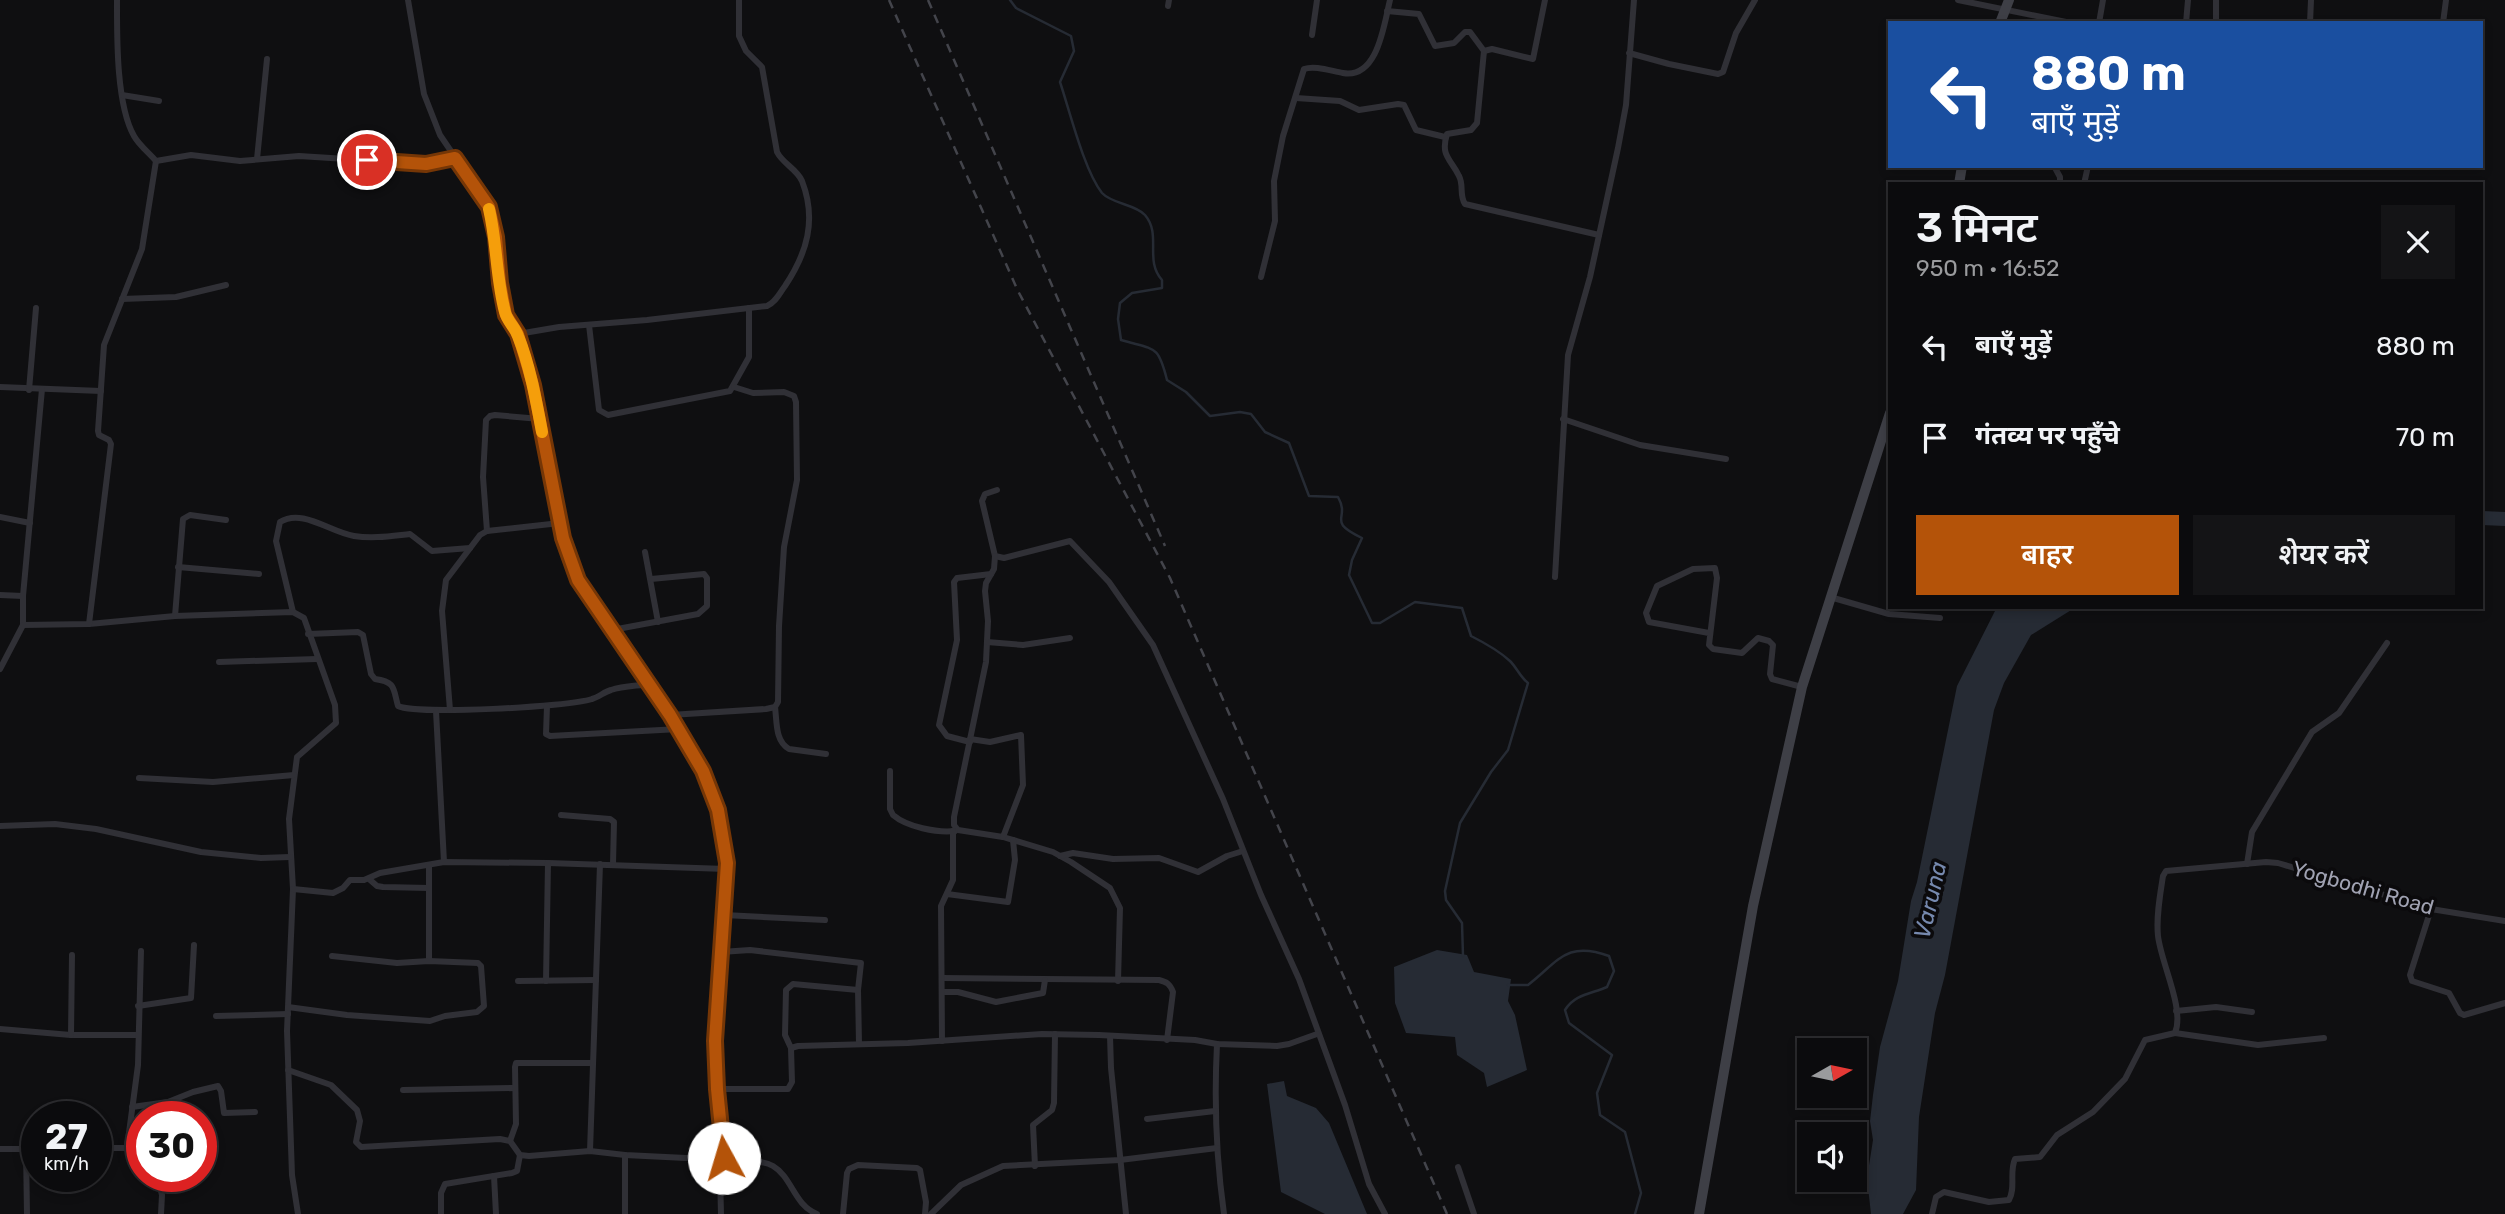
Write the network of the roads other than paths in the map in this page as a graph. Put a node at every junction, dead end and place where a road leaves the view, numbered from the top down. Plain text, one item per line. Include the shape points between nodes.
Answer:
1 (117, 0) edge
2 (408, 0) edge
3 (739, 0) edge
4 (1317, 0) edge
5 (1390, 0) edge
6 (1545, 0) edge
7 (1634, 0) edge
8 (1755, 0) edge
9 (1958, 0) edge
10 (2103, 0) edge
11 (2188, 0) edge
12 (2216, 0) edge
13 (2311, 0) edge
14 (2446, 0) edge
15 (2006, 5) edge
16 (1387, 11) junction
17 (2064, 21) edge
18 (2099, 21) edge
19 (2186, 21) edge
20 (2216, 21) edge
21 (2310, 21) edge
22 (2443, 21) edge
23 (1312, 35) dead end
24 (1484, 51) junction
25 (1629, 53) junction
26 (267, 60) dead end
27 (121, 95) junction
28 (1296, 98) junction
29 (159, 101) dead end
30 (1445, 137) junction
31 (455, 158) junction
32 (257, 159) junction
33 (156, 161) junction
34 (1599, 235) junction
35 (1261, 277) dead end
36 (226, 285) dead end
37 (122, 299) junction
38 (36, 308) dead end
39 (750, 308) junction
40 (589, 325) junction
41 (518, 334) junction
42 (0, 387) edge
43 (734, 387) junction
44 (42, 389) junction
45 (29, 390) junction
46 (100, 391) junction
47 (540, 419) junction
48 (1563, 419) junction
49 (1888, 419) edge
50 (1726, 458) dead end
51 (997, 491) dead end
52 (0, 517) edge
53 (226, 520) dead end
54 (30, 523) junction
55 (560, 523) junction
56 (487, 531) junction
57 (470, 548) junction
58 (645, 552) dead end
59 (995, 556) junction
60 (178, 567) junction
61 (259, 574) dead end
62 (991, 574) junction
63 (1555, 578) dead end
64 (651, 579) junction
65 (0, 595) edge
66 (23, 596) junction
67 (1830, 597) junction
68 (293, 612) junction
69 (175, 616) junction
70 (1940, 618) dead end
71 (658, 622) junction
72 (89, 624) junction
73 (23, 625) junction
74 (612, 630) junction
75 (1709, 633) junction
76 (308, 634) junction
77 (1070, 638) dead end
78 (987, 642) junction
79 (2387, 643) dead end
80 (317, 659) junction
81 (219, 662) dead end
82 (0, 669) edge
83 (649, 684) junction
84 (1802, 687) junction
85 (547, 706) junction
86 (775, 707) junction
87 (450, 710) junction
88 (436, 711) junction
89 (670, 715) junction
90 (679, 729) junction
91 (970, 740) junction
92 (825, 754) dead end
93 (890, 771) dead end
94 (294, 775) junction
95 (139, 778) dead end
96 (561, 815) dead end
97 (0, 826) edge
98 (955, 831) junction
99 (1003, 837) junction
100 (1013, 840) junction
101 (1243, 850) junction
102 (1060, 856) junction
103 (290, 857) junction
104 (444, 862) junction
105 (548, 863) junction
106 (600, 864) junction
107 (613, 864) junction
108 (2247, 864) junction
109 (429, 865) junction
110 (726, 869) junction
111 (369, 879) junction
112 (429, 888) junction
113 (293, 889) junction
114 (947, 894) junction
115 (2431, 909) junction
116 (2505, 911) edge
117 (724, 915) junction
118 (825, 920) dead end
119 (2504, 921) edge
120 (194, 945) dead end
121 (141, 951) dead end
122 (721, 952) junction
123 (72, 955) dead end
124 (332, 956) dead end
125 (429, 961) junction
126 (942, 978) junction
127 (596, 980) junction
128 (1045, 980) junction
129 (519, 981) dead end
130 (546, 981) junction
131 (1118, 981) junction
132 (858, 990) junction
133 (942, 992) junction
134 (2505, 1003) edge
135 (138, 1006) junction
136 (2176, 1010) junction
137 (288, 1011) junction
138 (2252, 1012) dead end
139 (216, 1016) dead end
140 (0, 1028) edge
141 (2175, 1033) junction
142 (1055, 1034) junction
143 (1317, 1034) junction
144 (71, 1035) junction
145 (138, 1035) junction
146 (1110, 1036) junction
147 (2324, 1038) dead end
148 (1167, 1040) junction
149 (942, 1041) junction
150 (859, 1044) junction
151 (1217, 1044) junction
152 (791, 1048) junction
153 (593, 1063) junction
154 (288, 1070) junction
155 (515, 1088) junction
156 (717, 1089) junction
157 (403, 1090) dead end
158 (133, 1101) edge
159 (171, 1101) edge
160 (1215, 1111) junction
161 (255, 1112) dead end
162 (1147, 1119) dead end
163 (510, 1141) junction
164 (1217, 1148) junction
165 (0, 1149) edge
166 (21, 1149) edge
167 (590, 1151) junction
168 (520, 1155) junction
169 (625, 1155) junction
170 (1120, 1160) junction
171 (723, 1161) junction
172 (1035, 1166) junction
173 (1458, 1167) dead end
174 (494, 1175) junction
175 (27, 1192) edge
176 (161, 1192) edge
177 (27, 1214) edge
178 (161, 1214) edge
179 (298, 1214) edge
180 (441, 1214) edge
181 (496, 1214) edge
182 (625, 1214) edge
183 (721, 1214) edge
184 (817, 1214) edge
185 (843, 1214) edge
186 (925, 1214) edge
187 (931, 1214) edge
188 (1126, 1214) edge
189 (1224, 1214) edge
190 (1385, 1214) edge
191 (1474, 1214) edge
192 (1699, 1214) edge
193 (1932, 1214) edge

1 - 27 street
2 - 31 street via 424,94 439,135
3 - 39 street via 739,36 746,51 762,66 777,152 800,176 809,217 800,264 774,303
4 - 23 street
5 - 16 street
6 - 24 street via 1533,59
7 - 25 street
8 - 25 street via 1736,33 1723,72 1669,65
9 - 15 street
10 - 18 street
11 - 19 street
12 - 20 street
13 - 21 street
14 - 22 street
15 - 17 street
16 - 24 street via 1419,14 1435,47 1454,43 1470,32
16 - 28 street via 1370,62 1353,74 1307,67
24 - 30 street via 1477,123 1471,130 1450,132
25 - 34 street via 1626,104
26 - 32 street
27 - 29 street
27 - 33 street via 134,136
28 - 30 street via 1340,101 1359,110 1404,105 1416,130
28 - 35 street via 1274,181 1275,221
30 - 34 street via 1446,158 1459,175 1465,204
31 - 32 street via 426,164 299,156
31 - 41 street via 489,207 506,315
32 - 33 street via 191,155
33 - 37 street via 142,249
34 - 48 street via 1568,355
36 - 37 street via 176,297
37 - 46 street via 104,345
38 - 45 street
39 - 40 street
39 - 43 street via 749,357
40 - 41 street
40 - 43 street via 603,414 724,394
41 - 47 street
42 - 45 street
43 - 86 street via 758,394 784,391 796,402 797,480 784,548
44 - 45 street
44 - 46 street
44 - 54 street
46 - 72 street via 100,435 111,444
47 - 55 street
47 - 56 street via 495,415 486,419 483,477
48 - 50 street via 1640,445
48 - 63 street
49 - 67 street
51 - 59 street via 985,494 982,501
52 - 54 street
53 - 60 street via 185,516
54 - 66 street
55 - 56 street
55 - 74 street via 578,580
56 - 57 street
57 - 68 street via 432,551 410,534 357,536 298,517 283,519 276,541
57 - 87 street via 446,580 442,601
58 - 64 street
59 - 62 street
59 - 101 street via 1004,558 1070,541 1109,582 1153,645
60 - 61 street
60 - 69 street
62 - 78 street via 985,591
62 - 91 street via 954,582 957,640 939,725 947,736
64 - 71 street
64 - 71 street via 698,573 707,578 703,612
65 - 66 street
66 - 73 street
67 - 70 street via 1889,614
67 - 84 street
68 - 69 street
68 - 76 street via 304,618
69 - 72 street
71 - 74 street
72 - 73 street
73 - 82 street
74 - 83 street
75 - 75 street via 1649,622 1646,613 1657,586 1693,569 1715,568
75 - 84 street via 1709,645 1742,653 1758,638 1769,641 1773,645 1772,679
76 - 80 street
76 - 88 street via 363,635 371,674 392,684 398,706
77 - 78 street via 1023,645
78 - 91 street
79 - 108 street via 2339,713 2312,733 2252,832
80 - 81 street
80 - 94 street via 335,705 336,723 301,751
83 - 85 street
83 - 89 street
84 - 192 street via 1753,906
85 - 87 street
85 - 90 street via 544,729 550,736
86 - 89 street
86 - 92 street via 784,746
87 - 88 street
88 - 104 street
89 - 90 street
90 - 110 street via 718,810
91 - 98 street
91 - 99 street via 990,742 1021,735 1023,785
93 - 98 street via 893,816
94 - 95 street via 213,782
94 - 103 street
96 - 107 street via 614,822
97 - 103 street via 55,824 201,852
98 - 99 street
98 - 114 street via 953,880
99 - 100 street
100 - 102 street
100 - 114 street via 1015,860 1008,902
101 - 102 street via 1198,872 1159,858
101 - 143 street via 1299,979
102 - 131 street via 1114,894 1120,908
103 - 113 street
104 - 105 street
104 - 109 street
105 - 106 street
105 - 130 street
106 - 107 street
106 - 127 street
107 - 110 street
108 - 115 street, Yogbodhi Road via 2278,863
108 - 136 street, Yogbodhi Road via 2172,870 2163,876 2157,933
109 - 111 street
109 - 112 street
110 - 117 street
111 - 112 street via 383,887
111 - 113 street via 350,880 333,893
112 - 125 street
113 - 137 street
114 - 126 street via 941,905
115 - 119 street, Yogbodhi Road
115 - 134 street via 2412,981 2449,993 2464,1015
116 - 119 street
117 - 118 street
117 - 122 street
120 - 135 street via 191,998
121 - 135 street
122 - 132 street via 750,950 861,963
122 - 156 street
123 - 144 street
124 - 125 street via 397,963
125 - 137 street via 478,963 484,1006 430,1021
126 - 128 street
126 - 133 street
127 - 130 street
127 - 153 street
128 - 131 street
128 - 133 street via 1043,993 996,1002
129 - 130 street
131 - 148 street via 1159,980 1171,985
132 - 150 street
132 - 152 street via 788,986 785,1035
133 - 149 street
135 - 145 street
136 - 138 street via 2216,1007
136 - 141 street
137 - 139 street
137 - 154 street
140 - 144 street
141 - 147 street via 2258,1045
141 - 193 street via 2145,1040 2125,1079 2093,1112 2057,1135 2040,1157 2015,1159 2009,1200 1989,1202 1944,1192 1936,1198
142 - 146 street
142 - 149 street
142 - 172 street via 1054,1103 1033,1125
143 - 151 street via 1277,1046
143 - 190 street
144 - 145 street
145 - 158 street
146 - 148 street
146 - 170 street
148 - 151 street
149 - 150 street
150 - 152 street
151 - 160 street
152 - 156 street via 788,1089
153 - 155 street via 516,1063
153 - 167 street
154 - 163 street via 331,1085 357,1110 356,1142 361,1147
154 - 179 street
155 - 157 street
155 - 163 street via 516,1124
156 - 171 street
159 - 161 street via 215,1086 221,1091 224,1113
160 - 162 street
160 - 164 street
163 - 168 street
164 - 170 street
164 - 189 street
165 - 166 street
167 - 168 street
167 - 169 street
168 - 174 street via 517,1171
169 - 171 street
169 - 182 street
170 - 172 street
170 - 188 street
171 - 183 street
171 - 184 street via 771,1165 803,1205
172 - 187 street via 995,1168 961,1185
173 - 191 street
174 - 180 street via 445,1184
174 - 181 street
175 - 177 street
176 - 178 street
185 - 186 street via 847,1173 858,1165 920,1170

